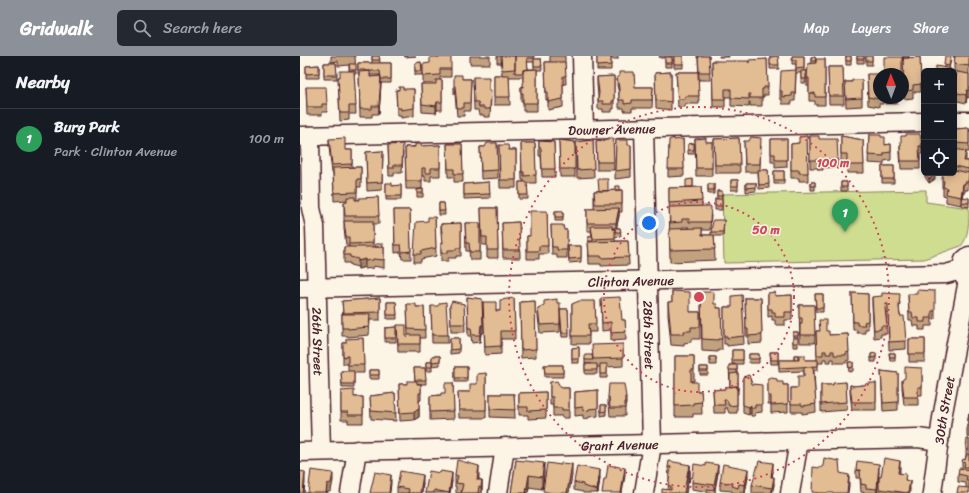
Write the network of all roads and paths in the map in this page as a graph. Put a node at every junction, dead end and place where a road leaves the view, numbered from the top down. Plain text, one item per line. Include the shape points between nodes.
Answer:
1 (582, 56) edge
2 (957, 121) edge
3 (969, 121) edge
4 (921, 122) edge
5 (644, 128) junction
6 (584, 129) junction
7 (305, 136) edge
8 (967, 271) edge
9 (647, 280) junction
10 (308, 288) edge
11 (799, 441) junction
12 (939, 441) junction
13 (652, 444) junction
14 (505, 447) junction
15 (357, 450) junction
16 (321, 451) junction
17 (300, 452) edge
18 (350, 493) edge
19 (498, 493) edge
20 (644, 493) edge
21 (790, 493) edge
22 (932, 493) edge

1 - 6 street
2 - 3 street
4 - 5 street, Downer Avenue
5 - 6 street, Downer Avenue
5 - 9 street, 28th Street
6 - 7 street, Downer Avenue
7 - 10 street, 26th Street via 315,226
8 - 9 street, Clinton Avenue via 946,274
8 - 12 street, 30th Street
9 - 10 street, Clinton Avenue
9 - 13 street, 28th Street
10 - 16 street, 26th Street
11 - 12 street, Grant Avenue via 918,438
11 - 13 street, Grant Avenue
11 - 21 street
12 - 22 street, 30th Street
13 - 14 street, Grant Avenue
13 - 20 street, 28th Street
14 - 15 street, Grant Avenue
14 - 19 street
15 - 16 street, Grant Avenue
15 - 18 street
16 - 17 street, Grant Avenue

